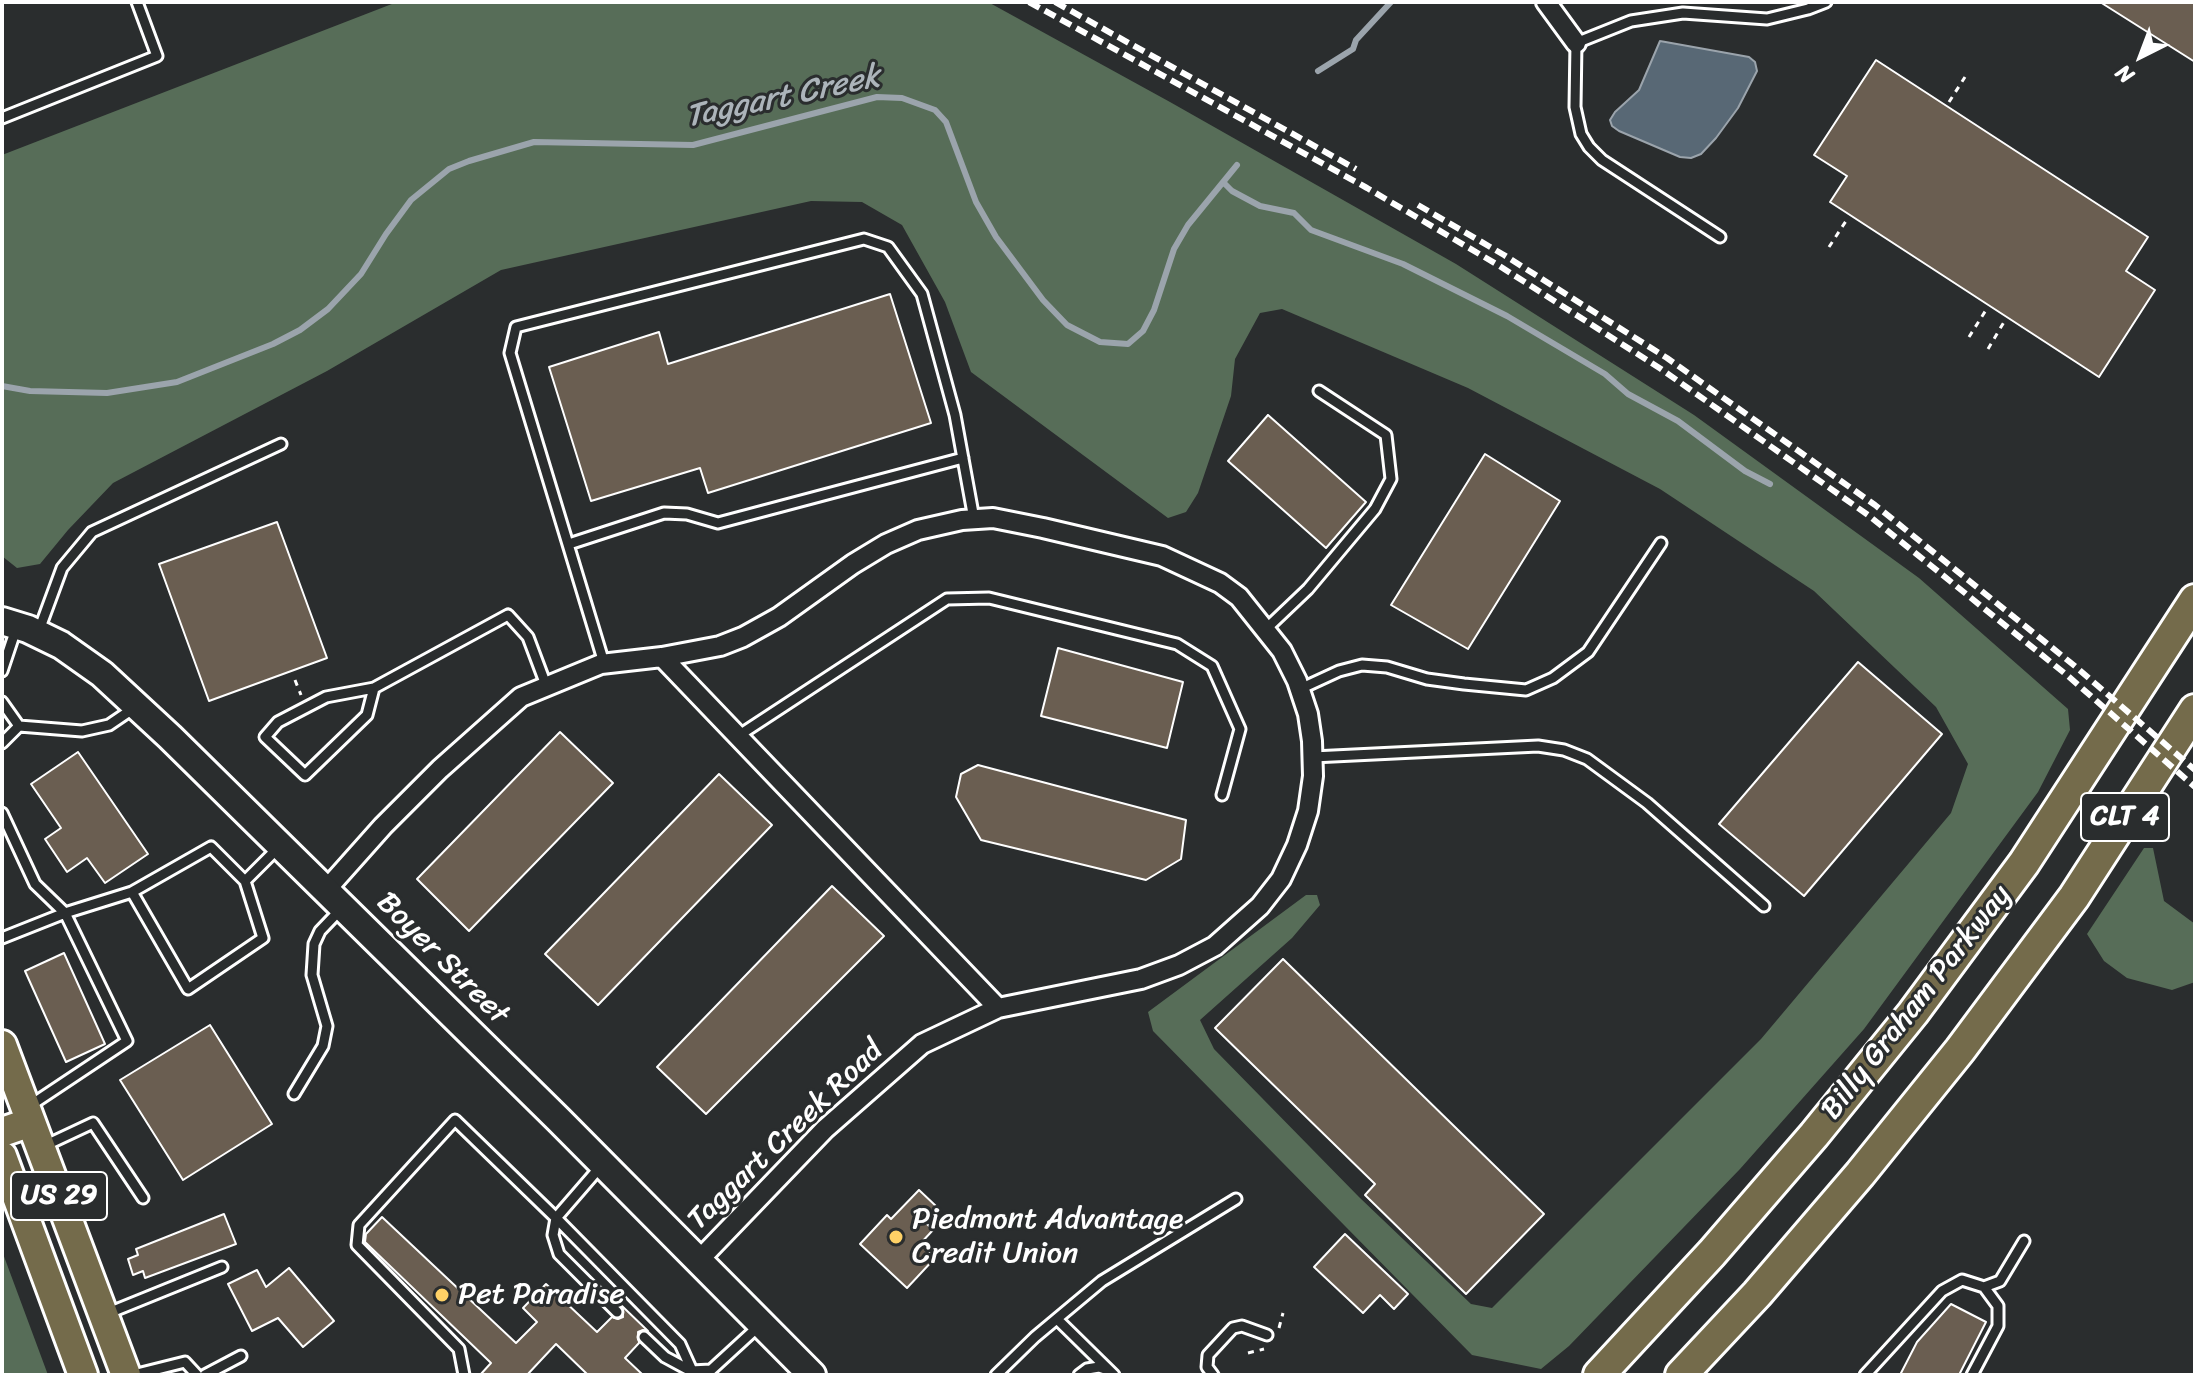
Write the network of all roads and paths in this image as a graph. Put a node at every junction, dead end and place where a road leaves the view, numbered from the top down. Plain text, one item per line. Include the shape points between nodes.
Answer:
1 (137, 2) edge
2 (1546, 2) edge
3 (1826, 2) edge
4 (1576, 43) junction
5 (1965, 77) dead end
6 (1949, 102) dead end
7 (2, 118) edge
8 (1846, 221) dead end
9 (1720, 237) dead end
10 (1829, 247) dead end
11 (1986, 310) dead end
12 (2004, 322) dead end
13 (1969, 337) dead end
14 (1988, 349) dead end
15 (1319, 391) dead end
16 (281, 444) dead end
17 (963, 458) junction
18 (974, 519) junction
19 (1661, 543) dead end
20 (569, 544) junction
21 (2195, 600) edge
22 (19, 627) edge
23 (1266, 629) junction
24 (662, 657) junction
25 (604, 663) junction
26 (2, 671) edge
27 (546, 685) junction
28 (374, 688) junction
29 (1300, 689) junction
30 (2, 702) edge
31 (136, 706) junction
32 (2195, 710) edge
33 (19, 726) junction
34 (2186, 729) edge
35 (738, 736) junction
36 (2, 743) edge
37 (1313, 757) junction
38 (1222, 795) dead end
39 (2, 814) edge
40 (280, 845) junction
41 (245, 881) junction
42 (132, 892) junction
43 (334, 898) junction
44 (1764, 906) dead end
45 (65, 913) junction
46 (2, 938) edge
47 (998, 1008) junction
48 (2, 1045) edge
49 (294, 1094) dead end
50 (32, 1126) junction
51 (2, 1132) edge
52 (2, 1156) edge
53 (603, 1163) junction
54 (143, 1198) dead end
55 (1236, 1199) dead end
56 (556, 1218) junction
57 (2024, 1241) dead end
58 (699, 1260) junction
59 (222, 1267) dead end
60 (1984, 1287) junction
61 (617, 1312) dead end
62 (103, 1315) junction
63 (1057, 1319) junction
64 (761, 1324) junction
65 (1267, 1335) dead end
66 (644, 1337) dead end
67 (241, 1356) dead end
68 (692, 1373) edge
69 (1113, 1373) edge
70 (83, 1375) edge
71 (126, 1375) edge
72 (133, 1375) edge
73 (197, 1375) edge
74 (205, 1375) edge
75 (464, 1375) edge
76 (812, 1375) edge
77 (996, 1375) edge
78 (1079, 1375) edge
79 (1213, 1375) edge
80 (1599, 1375) edge
81 (1681, 1375) edge
82 (1865, 1375) edge
83 (1972, 1375) edge

1 - 7 lane via 157,56
2 - 4 street
3 - 4 lane via 1767,19 1683,13 1631,21
4 - 9 lane via 1575,107 1589,147
5 - 6 path
8 - 10 path
11 - 13 path
12 - 14 path
15 - 23 lane via 1386,435 1391,479 1375,509 1308,589
16 - 22 lane via 92,532
17 - 18 lane
17 - 20 lane via 718,523 664,513
17 - 20 lane via 922,294 888,247 864,239 516,327 510,353
18 - 23 street, Taggart Creek Road via 1006,520 1162,556 1220,583
18 - 24 street, Taggart Creek Road via 918,530 886,544 743,637
19 - 29 lane via 1588,652 1526,690 1427,679 1362,665
20 - 25 lane
21 - 80 highway, Billy Graham Parkway via 2024,863 1913,1013 1753,1206
22 - 26 lane
22 - 31 main road, Boyer Street via 61,645
23 - 29 street, Taggart Creek Road
24 - 25 street, Taggart Creek Road
24 - 35 street
25 - 27 street, Taggart Creek Road
27 - 28 lane via 528,637 508,615
27 - 43 street, Taggart Creek Road via 521,697 440,769
28 - 28 lane via 326,697 278,722 265,737 305,775 367,715
29 - 37 street, Taggart Creek Road
30 - 33 lane
31 - 33 lane via 109,725 82,731
31 - 40 main road, Boyer Street
32 - 34 highway, Billy Graham Parkway
33 - 36 lane
34 - 81 highway, Billy Graham Parkway / CLT 4 via 2074,897 1960,1050 1757,1294
35 - 38 lane via 947,599 989,598 1177,644 1212,666 1240,729
35 - 47 street
37 - 44 lane via 1538,746 1564,750 1587,759 1647,803
37 - 47 street, Taggart Creek Road via 1308,811 1297,845 1281,879 1236,930 1179,965 1141,979
39 - 45 lane via 35,884
40 - 41 lane
40 - 43 main road, Boyer Street
41 - 42 lane via 211,847
41 - 42 lane via 263,938 188,989
42 - 45 lane
43 - 49 lane via 314,944 312,975 327,1026 323,1046
43 - 53 main road, Boyer Street
45 - 46 lane
45 - 50 lane via 127,1041
47 - 58 street, Taggart Creek Road via 922,1044 825,1129
48 - 50 main road, US 29
50 - 51 main road
50 - 54 lane via 93,1123
50 - 62 main road, US 29
52 - 70 main road, US 29
53 - 56 lane
53 - 58 main road, Boyer Street
55 - 63 lane via 1102,1281
56 - 61 lane via 553,1235 559,1254
56 - 68 lane via 680,1344
56 - 75 lane via 455,1120 359,1225 357,1245 459,1349
57 - 60 lane via 2000,1281
58 - 64 main road, Boyer Street
59 - 62 lane
60 - 82 lane via 1962,1280 1942,1291
60 - 83 lane via 1998,1306 1998,1326
62 - 71 main road, US 29
63 - 69 lane
63 - 77 lane
64 - 68 lane via 711,1370
64 - 76 main road, Boyer Street
65 - 79 lane via 1233,1328 1208,1355
66 - 68 lane
67 - 74 lane
69 - 78 lane via 1099,1367
72 - 73 lane via 185,1362

